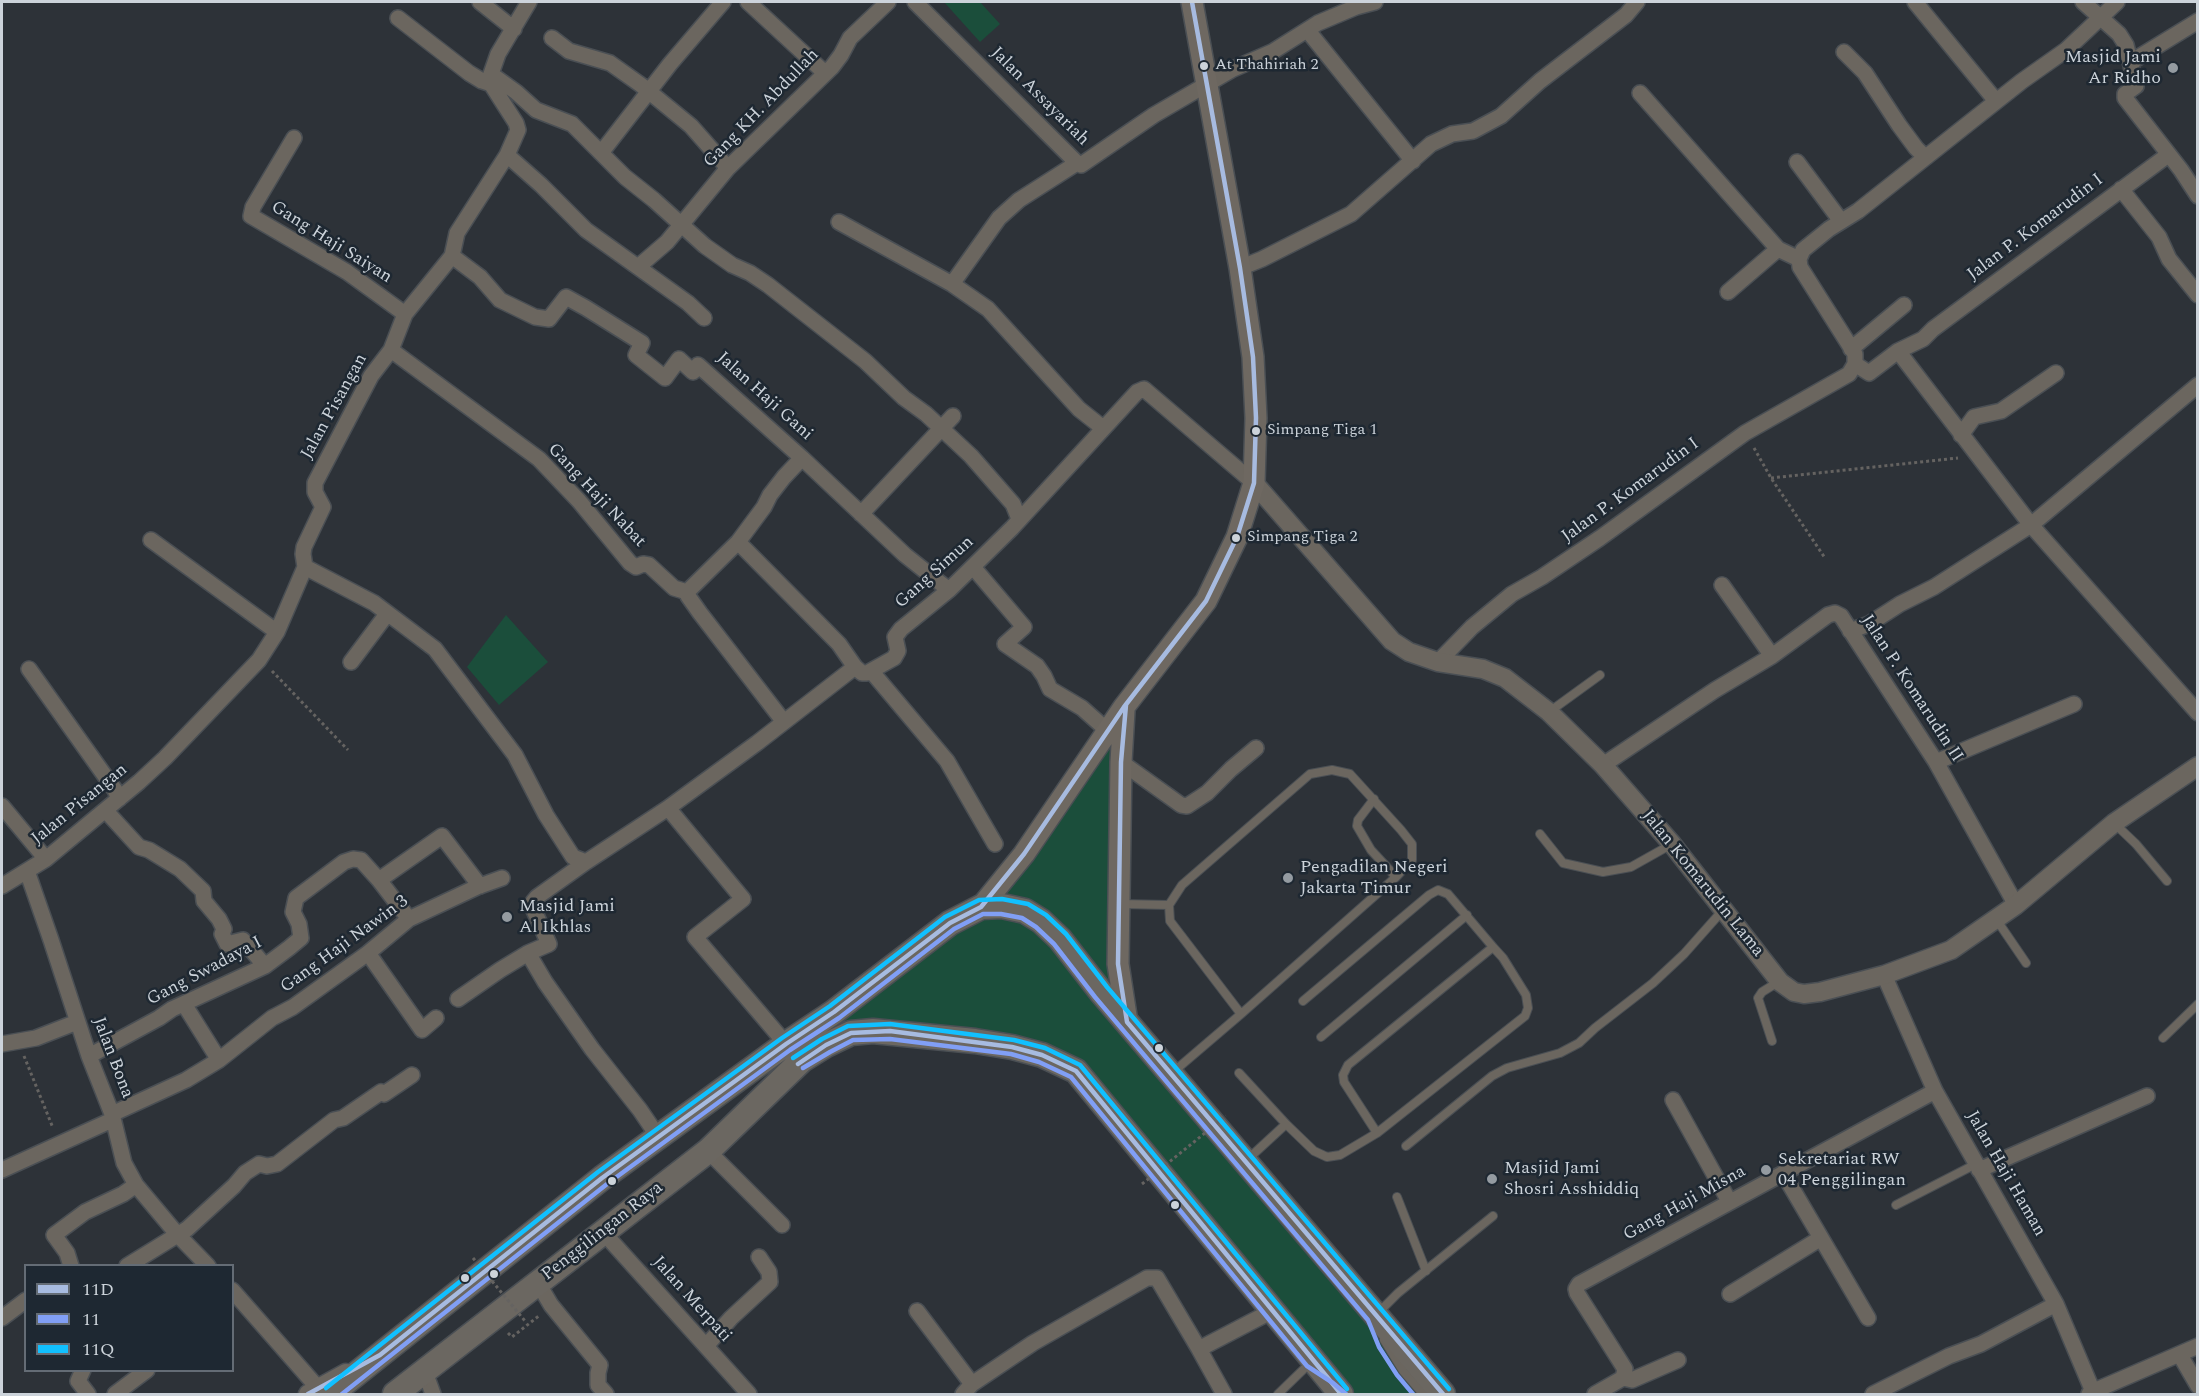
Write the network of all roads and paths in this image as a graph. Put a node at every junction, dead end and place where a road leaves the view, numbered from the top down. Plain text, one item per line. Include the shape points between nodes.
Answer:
1 (480, 2) edge
2 (529, 2) edge
3 (723, 2) edge
4 (748, 2) edge
5 (888, 2) edge
6 (915, 2) edge
7 (1192, 2) edge
8 (1375, 2) edge
9 (1637, 2) edge
10 (1915, 2) edge
11 (2083, 2) edge
12 (2117, 2) edge
13 (2100, 16) junction
14 (398, 18) dead end
15 (2198, 21) edge
16 (514, 29) junction
17 (1308, 31) junction
18 (552, 38) dead end
19 (1844, 52) dead end
20 (2131, 62) junction
21 (825, 73) junction
22 (491, 79) junction
23 (1206, 85) junction
24 (649, 92) junction
25 (1640, 93) dead end
26 (1996, 101) junction
27 (294, 138) dead end
28 (601, 153) junction
29 (507, 155) junction
30 (2168, 155) junction
31 (1926, 157) junction
32 (1413, 161) junction
33 (1797, 162) dead end
34 (1077, 163) junction
35 (728, 168) junction
36 (2121, 189) junction
37 (2198, 196) edge
38 (1841, 221) junction
39 (839, 222) dead end
40 (682, 225) junction
41 (1778, 249) junction
42 (452, 256) junction
43 (1799, 258) junction
44 (638, 267) junction
45 (1240, 268) junction
46 (952, 284) junction
47 (1728, 292) dead end
48 (2198, 295) edge
49 (1904, 305) dead end
50 (405, 314) junction
51 (704, 318) dead end
52 (391, 350) junction
53 (1898, 351) junction
54 (1853, 356) junction
55 (2056, 373) dead end
56 (2198, 385) edge
57 (952, 416) dead end
58 (940, 428) junction
59 (1102, 428) junction
60 (1745, 433) junction
61 (1961, 435) junction
62 (1977, 455) junction
63 (802, 458) junction
64 (1771, 478) junction
65 (1254, 483) junction
66 (861, 514) junction
67 (1020, 519) junction
68 (2031, 525) junction
69 (151, 540) dead end
70 (738, 542) junction
71 (1825, 558) dead end
72 (305, 567) junction
73 (973, 567) junction
74 (1722, 585) dead end
75 (950, 590) junction
76 (687, 591) junction
77 (387, 614) junction
78 (1850, 631) junction
79 (277, 632) junction
80 (1772, 656) junction
81 (351, 662) dead end
82 (1438, 662) junction
83 (855, 667) junction
84 (29, 669) dead end
85 (271, 670) dead end
86 (872, 672) junction
87 (1600, 675) dead end
88 (2073, 704) dead end
89 (1124, 707) junction
90 (1550, 712) junction
91 (2198, 713) edge
92 (784, 722) junction
93 (1109, 732) junction
94 (1256, 748) dead end
95 (348, 750) dead end
96 (1121, 762) junction
97 (1936, 762) junction
98 (1603, 765) junction
99 (2198, 766) edge
100 (1374, 799) junction
101 (119, 800) junction
102 (2, 806) edge
103 (668, 808) junction
104 (106, 811) junction
105 (2114, 824) junction
106 (1540, 834) dead end
107 (995, 844) dead end
108 (1672, 844) junction
109 (46, 859) junction
110 (591, 859) junction
111 (27, 871) junction
112 (1396, 877) junction
113 (502, 878) dead end
114 (379, 880) junction
115 (2167, 880) dead end
116 (2, 886) edge
117 (480, 886) junction
118 (1119, 904) junction
119 (1169, 905) junction
120 (2016, 905) junction
121 (981, 907) junction
122 (1724, 909) junction
123 (1467, 915) junction
124 (409, 919) junction
125 (1996, 919) junction
126 (1493, 947) junction
127 (368, 953) junction
128 (528, 953) junction
129 (2026, 963) dead end
130 (265, 966) junction
131 (1884, 975) junction
132 (1780, 982) junction
133 (458, 999) dead end
134 (1303, 1001) dead end
135 (184, 1004) junction
136 (2198, 1004) edge
137 (1241, 1014) junction
138 (435, 1018) dead end
139 (77, 1022) junction
140 (1126, 1022) junction
141 (1321, 1037) dead end
142 (2163, 1038) dead end
143 (18, 1041) junction
144 (1772, 1041) dead end
145 (2, 1044) edge
146 (794, 1052) junction
147 (89, 1056) junction
148 (219, 1060) junction
149 (1239, 1072) dead end
150 (1171, 1074) junction
151 (412, 1075) dead end
152 (1935, 1091) junction
153 (2147, 1096) dead end
154 (1673, 1100) dead end
155 (1226, 1116) dead end
156 (112, 1117) junction
157 (1286, 1124) junction
158 (1377, 1133) junction
159 (659, 1138) junction
160 (59, 1144) junction
161 (1406, 1146) dead end
162 (708, 1151) junction
163 (1244, 1162) junction
164 (1978, 1167) junction
165 (2, 1170) edge
166 (1783, 1173) junction
167 (1142, 1184) dead end
168 (136, 1185) junction
169 (1397, 1197) dead end
170 (1729, 1202) junction
171 (1896, 1205) dead end
172 (1493, 1216) dead end
173 (782, 1225) dead end
174 (603, 1232) junction
175 (177, 1234) junction
176 (1821, 1238) junction
177 (759, 1257) dead end
178 (473, 1258) dead end
179 (70, 1264) edge
180 (131, 1264) edge
181 (206, 1264) edge
182 (1426, 1271) junction
183 (1730, 1293) dead end
184 (540, 1295) junction
185 (236, 1299) edge
186 (24, 1302) edge
187 (2056, 1304) junction
188 (545, 1311) dead end
189 (917, 1311) dead end
190 (1272, 1311) junction
191 (1376, 1316) junction
192 (2, 1318) edge
193 (1868, 1318) dead end
194 (512, 1337) dead end
195 (706, 1346) junction
196 (2198, 1347) edge
197 (1199, 1349) junction
198 (2180, 1355) junction
199 (1678, 1360) dead end
200 (1313, 1361) junction
201 (82, 1372) edge
202 (146, 1372) edge
203 (1623, 1378) junction
204 (2198, 1386) edge
205 (407, 1387) edge
206 (967, 1389) edge
207 (319, 1392) edge
208 (2092, 1393) edge
209 (87, 1395) edge
210 (115, 1395) edge
211 (433, 1395) edge
212 (606, 1395) edge
213 (749, 1395) edge
214 (1224, 1395) edge
215 (1278, 1395) edge
216 (1341, 1395) edge
217 (1356, 1395) edge
218 (1423, 1395) edge
219 (1443, 1395) edge
220 (1595, 1395) edge
221 (1873, 1395) edge

1 - 16 street
2 - 16 street
3 - 24 street
4 - 21 street
5 - 21 street, Gang KH. Abdullah via 850,38
6 - 34 street, Jalan Assayariah
7 - 23 main road
8 - 17 street, Jalan Assayariah
9 - 32 street via 1501,116 1473,131 1452,134 1431,144
10 - 26 street
11 - 13 street
12 - 13 street
13 - 20 street via 2122,40
13 - 26 street via 2066,50
14 - 22 street via 469,73 482,81
15 - 20 street
16 - 22 street via 498,54
17 - 23 street, Jalan Assayariah
17 - 32 street
18 - 24 street via 569,51 610,63
19 - 31 street via 1870,80 1899,125
20 - 30 street via 2136,86 2125,98
21 - 35 street, Gang KH. Abdullah
22 - 28 street via 516,92 536,110 572,124
22 - 29 street, Jalan Pisangan via 518,130
23 - 34 street, Jalan Assayariah via 1085,163
23 - 45 main road
24 - 28 street
24 - 35 street via 690,126
25 - 41 street
26 - 31 street
27 - 50 street, Gang Haji Saiyan via 251,216 347,272
28 - 40 street
29 - 42 street, Jalan Pisangan via 457,232
29 - 44 street via 586,230
30 - 36 street, Jalan P. Komarudin I
30 - 37 street
31 - 38 street
32 - 45 street via 1351,214
33 - 38 street
34 - 46 street via 1019,200 999,218
35 - 40 street, Gang KH. Abdullah
36 - 48 street
36 - 53 street, Jalan P. Komarudin I via 1923,339
38 - 43 street via 1803,250
39 - 46 street
40 - 44 street, Gang KH. Abdullah
40 - 58 street via 705,246 768,285 866,361
41 - 43 street
41 - 47 street
42 - 50 street, Jalan Pisangan
42 - 63 street, Jalan Haji Gani via 480,277 500,300 535,317 549,319 566,297 642,343 636,355 664,378 679,359 693,372 698,365
43 - 54 street via 1800,267
44 - 51 street
45 - 65 main road via 1253,357
46 - 59 street via 988,309 1079,409
49 - 54 street, Jalan P. Komarudin I
50 - 52 street, Jalan Pisangan
52 - 72 street, Jalan Pisangan via 371,376 315,483 323,507 304,547
52 - 76 street, Gang Haji Nabat via 539,459 630,563 636,567 649,565 674,588
53 - 54 street, Jalan P. Komarudin I via 1869,372
53 - 61 street
54 - 60 street, Jalan P. Komarudin I via 1849,374
55 - 61 street via 2001,411 1974,417
56 - 68 street
57 - 58 street
58 - 66 street
58 - 67 street via 971,456 1013,504
59 - 65 street, Gang Simun via 1133,395 1144,389
59 - 67 street, Gang Simun
60 - 64 path
60 - 82 street, Jalan P. Komarudin I via 1600,538 1512,594
61 - 62 street
62 - 64 path
62 - 68 street
63 - 66 street, Jalan Haji Gani
63 - 70 street
64 - 71 path
65 - 82 street, Jalan Komarudin Lama via 1392,641 1408,652
65 - 89 main road via 1237,537 1206,601
66 - 75 street, Jalan Haji Gani
67 - 73 street, Gang Simun
68 - 78 street via 1934,587
68 - 91 street
69 - 79 street
70 - 76 street
70 - 83 street via 839,644
72 - 77 street via 374,603
72 - 79 street, Jalan Pisangan
73 - 75 street, Gang Simun
73 - 93 street via 1024,627 1005,644 1037,666 1050,689 1082,708
74 - 80 street
75 - 86 street, Gang Simun via 901,629 894,640 896,655
76 - 92 street
77 - 81 street
77 - 110 street via 435,649 514,755 573,857
78 - 80 street, Jalan P. Komarudin II via 1841,616 1828,615
78 - 97 street, Jalan P. Komarudin II
79 - 101 street, Jalan Pisangan via 259,660
80 - 98 street, Jalan P. Komarudin II
82 - 90 street, Jalan Komarudin Lama via 1483,669 1505,678
83 - 86 street via 862,673
83 - 92 street
84 - 101 street
85 - 95 path
86 - 107 street via 946,761
87 - 90 lane
88 - 97 street
89 - 93 main road
89 - 96 main road
90 - 98 street, Jalan Komarudin Lama
92 - 103 street
93 - 121 main road
94 - 96 street via 1187,806
96 - 118 main road
97 - 120 street, Jalan P. Komarudin II
98 - 108 street, Jalan Komarudin Lama
99 - 105 street, Jalan Komarudin Lama
100 - 112 lane via 1357,826 1371,850
100 - 112 lane via 1412,844 1412,860
100 - 119 lane via 1350,774 1332,770 1310,774 1182,885
101 - 104 street, Jalan Pisangan
102 - 109 street
103 - 110 street
103 - 146 street via 743,899 695,937
104 - 109 street, Jalan Pisangan
104 - 130 street via 139,847 180,869 203,891 204,901 224,929 227,944 243,940
105 - 115 lane
105 - 120 street, Jalan Komarudin Lama
106 - 108 lane via 1563,863 1603,872 1631,867
108 - 122 street, Jalan Komarudin Lama
109 - 111 street, Jalan Pisangan
110 - 128 street via 533,902 549,944
111 - 116 street
111 - 139 street, Jalan Bona
112 - 137 lane
113 - 117 street, Gang Haji Nawin 3
114 - 117 street via 442,836
114 - 124 street
114 - 130 street, Gang Swadaya I via 361,860 353,859 296,898 293,912 301,938
117 - 124 street, Gang Haji Nawin 3
118 - 119 lane
118 - 140 main road via 1118,964
119 - 137 lane via 1170,921
120 - 125 street, Jalan Komarudin Lama
121 - 140 main road via 1025,911 1041,921
121 - 146 main road, Penggilingan Raya via 950,923 834,1012
122 - 132 street, Jalan Komarudin Lama
122 - 161 lane via 1684,954 1579,1043 1492,1076
123 - 126 lane
123 - 134 lane via 1448,894 1438,890
123 - 141 lane
124 - 127 street, Gang Haji Nawin 3
125 - 129 lane
125 - 131 street, Jalan Komarudin Lama via 1951,950
126 - 158 lane via 1348,1065 1344,1082
126 - 158 lane via 1526,995 1525,1017
127 - 138 street via 422,1030
127 - 148 street, Gang Haji Nawin 3 via 272,1018
128 - 133 street
128 - 159 street via 592,1049
130 - 135 street, Gang Swadaya I
131 - 132 street, Jalan Komarudin Lama via 1804,994
131 - 152 street, Jalan Haji Haman
132 - 144 lane via 1758,998
135 - 147 street, Gang Swadaya I
135 - 148 street
136 - 142 lane
137 - 150 lane
139 - 143 street
139 - 147 street, Jalan Bona
140 - 150 main road
143 - 145 street
143 - 160 path
146 - 159 main road, Penggilingan Raya
146 - 162 main road, Penggilingan Raya
146 - 190 main road via 826,1045 851,1033 890,1031 1012,1047 1042,1055 1076,1071
147 - 156 street, Jalan Bona
148 - 156 street, Gang Haji Nawin 3
149 - 157 lane
150 - 163 main road
151 - 175 street via 334,1120 277,1164 259,1164 245,1173
152 - 164 street, Jalan Haji Haman
152 - 166 street, Gang Haji Misna
153 - 164 street
154 - 170 street
155 - 167 path, bridge
156 - 160 street, Gang Haji Nawin 3
156 - 168 street, Jalan Bona via 124,1163
157 - 158 lane via 1314,1151 1327,1157 1340,1155
157 - 163 lane
159 - 207 main road, Penggilingan Raya via 602,1178 380,1355
160 - 165 street, Gang Haji Nawin 3
162 - 173 street
162 - 174 main road, Penggilingan Raya
163 - 191 main road
164 - 171 lane
164 - 187 street, Jalan Haji Haman
166 - 170 street, Gang Haji Misna
166 - 176 street
168 - 175 street, Jalan Bona
168 - 179 street via 85,1212 54,1235
169 - 182 lane
170 - 203 street, Gang Haji Misna via 1577,1286 1577,1293 1624,1365
172 - 182 lane
174 - 184 main road, Penggilingan Raya
174 - 195 street, Jalan Merpati
175 - 180 street
175 - 181 street, Jalan Bona
176 - 183 street
176 - 193 street
177 - 195 street via 769,1272 770,1282
178 - 184 path, bridge via 525,1321
182 - 191 lane
184 - 205 main road, Penggilingan Raya
184 - 212 street via 600,1365 598,1385
185 - 207 street
186 - 192 street
187 - 208 street, Jalan Haji Haman
187 - 221 street
188 - 194 path
189 - 206 street
190 - 197 street
190 - 200 main road
191 - 218 lane via 1385,1343
191 - 219 main road
195 - 213 street, Jalan Merpati
196 - 198 street
197 - 206 street via 1157,1278 1147,1278 1033,1343
197 - 214 street
198 - 204 street
198 - 208 street
199 - 203 street via 1632,1380
200 - 215 lane
200 - 216 main road
200 - 217 lane
201 - 209 street via 78,1381
202 - 210 street
203 - 220 street
205 - 211 street

